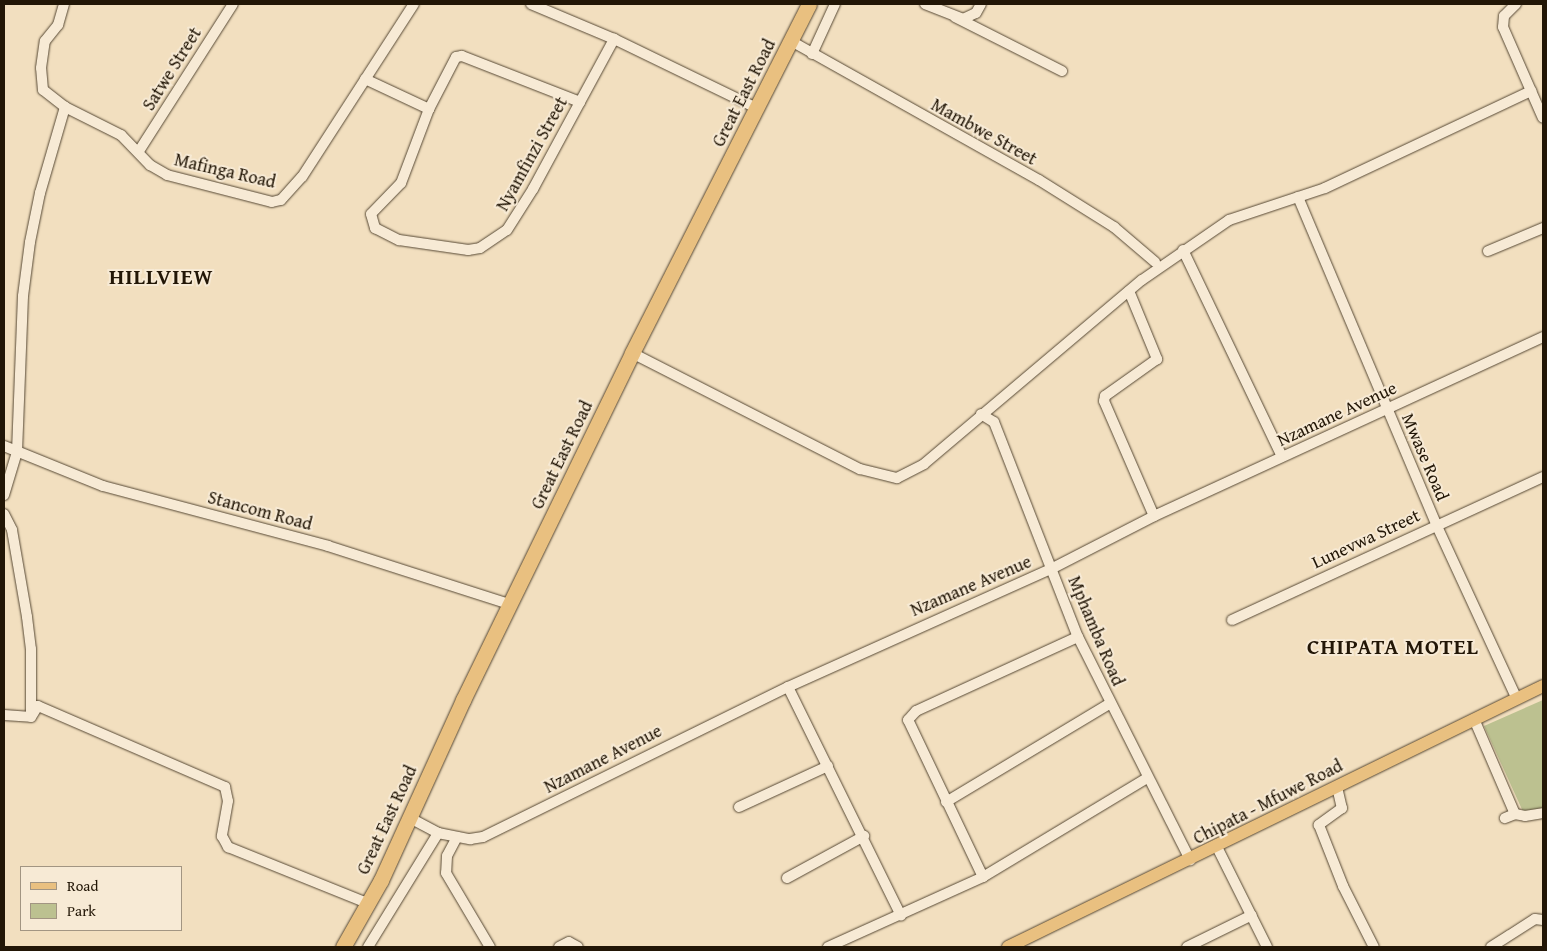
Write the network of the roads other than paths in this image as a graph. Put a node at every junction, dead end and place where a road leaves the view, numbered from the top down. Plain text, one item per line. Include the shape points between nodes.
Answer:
1 (64, 4) edge
2 (233, 4) edge
3 (414, 4) edge
4 (531, 4) edge
5 (809, 4) edge
6 (835, 4) edge
7 (924, 4) edge
8 (981, 4) edge
9 (1516, 4) edge
10 (955, 18) junction
11 (614, 39) junction
12 (791, 41) junction
13 (812, 54) junction
14 (1062, 71) dead end
15 (365, 79) junction
16 (1531, 91) junction
17 (580, 102) junction
18 (65, 107) junction
19 (757, 108) junction
20 (429, 109) junction
21 (1543, 118) edge
22 (139, 151) junction
23 (1298, 197) junction
24 (1543, 228) edge
25 (1183, 250) junction
26 (1488, 251) dead end
27 (1155, 262) dead end
28 (1129, 291) junction
29 (1543, 337) edge
30 (632, 353) junction
31 (1386, 408) junction
32 (981, 414) junction
33 (4, 446) edge
34 (17, 452) junction
35 (1282, 456) junction
36 (1543, 477) edge
37 (4, 495) edge
38 (4, 514) edge
39 (1154, 516) junction
40 (1436, 524) junction
41 (1052, 569) junction
42 (509, 604) junction
43 (1232, 620) dead end
44 (1078, 637) junction
45 (1543, 686) edge
46 (788, 687) junction
47 (1517, 699) junction
48 (1109, 704) junction
49 (4, 715) edge
50 (31, 717) junction
51 (1474, 719) junction
52 (828, 766) junction
53 (1147, 778) junction
54 (1337, 787) junction
55 (946, 802) junction
56 (739, 807) dead end
57 (1543, 813) edge
58 (410, 818) junction
59 (438, 833) junction
60 (864, 836) junction
61 (456, 837) junction
62 (1217, 847) junction
63 (1190, 860) junction
64 (983, 877) junction
65 (787, 878) dead end
66 (367, 904) junction
67 (1252, 915) junction
68 (901, 916) junction
69 (1543, 920) edge
70 (356, 925) junction
71 (343, 947) edge
72 (347, 947) edge
73 (368, 947) edge
74 (490, 947) edge
75 (559, 947) edge
76 (578, 947) edge
77 (828, 947) edge
78 (1008, 947) edge
79 (1187, 947) edge
80 (1267, 947) edge
81 (1374, 947) edge
82 (1491, 947) edge

1 - 18 street, Mafinga Road via 58,24 45,41 41,68 43,90
2 - 22 street, Satwe Street
3 - 15 street, Mafinga Road
4 - 11 street
5 - 12 highway, Great East Road
6 - 13 street
7 - 10 street
8 - 10 street via 970,18
9 - 16 street via 1504,16 1502,27
10 - 14 street
11 - 17 street, Nyamfinzi Street
11 - 19 street
12 - 13 street, Mambwe Street
12 - 19 highway, Great East Road
13 - 27 street, Mambwe Street via 1039,180 1114,227
15 - 20 street
15 - 22 street, Mafinga Road via 302,177 281,200 272,202 167,175 150,165
16 - 21 street
16 - 23 street via 1384,162
17 - 20 street via 462,56 451,61
17 - 20 street, Nyamfinzi Street via 507,230 480,248 468,250 386,236 375,228 371,214 401,183
18 - 22 street, Mafinga Road via 121,135
18 - 34 street via 40,193 30,242 23,296
19 - 30 highway, Great East Road
23 - 25 street via 1229,220
23 - 31 street, Mwase Road
24 - 26 street
25 - 28 street
25 - 35 street
28 - 32 street
28 - 39 street via 1157,359 1105,396 1104,401
29 - 31 street, Nzamane Avenue via 1461,378
30 - 32 street via 881,477 908,475
30 - 42 highway, Great East Road
31 - 35 street, Nzamane Avenue
31 - 40 street, Mwase Road
32 - 41 street, Mphamba Road via 994,422
33 - 34 street, Stancom Road
34 - 37 street
34 - 42 street, Stancom Road via 103,486 328,546
35 - 39 street, Nzamane Avenue
36 - 40 street, Lunevwa Street
38 - 50 street via 12,530 27,617 31,649
39 - 41 street, Nzamane Avenue
40 - 43 street, Lunevwa Street
40 - 47 street, Mwase Road
41 - 44 street, Mphamba Road
41 - 46 street, Nzamane Avenue
42 - 58 highway, Great East Road
44 - 48 street, Mphamba Road
44 - 55 street via 912,714 908,720 911,729
45 - 47 main road, Chipata - Mfuwe Road
46 - 52 street
46 - 61 street, Nzamane Avenue via 483,837
47 - 51 main road, Chipata - Mfuwe Road
48 - 53 street, Mphamba Road
48 - 55 street
49 - 50 street
50 - 66 street via 38,706 225,787 228,800 222,836 228,847
51 - 54 main road, Chipata - Mfuwe Road
51 - 57 street via 1510,816
52 - 56 street
52 - 60 street
53 - 63 street, Mphamba Road
53 - 64 street
54 - 62 main road, Chipata - Mfuwe Road
54 - 81 street via 1342,808 1319,825 1343,886
55 - 64 street
58 - 59 street, Nzamane Avenue
58 - 66 highway, Great East Road
59 - 61 street, Nzamane Avenue
59 - 73 street
60 - 65 street
60 - 68 street
61 - 74 street via 447,856 446,874
62 - 63 main road, Chipata - Mfuwe Road
62 - 67 street
63 - 78 main road, Chipata - Mfuwe Road
64 - 68 street
66 - 70 highway, Great East Road
67 - 79 street
67 - 80 street
68 - 77 street
69 - 82 street via 1535,918
70 - 71 highway, Great East Road
70 - 72 highway, Great East Road
75 - 76 street via 569,942

